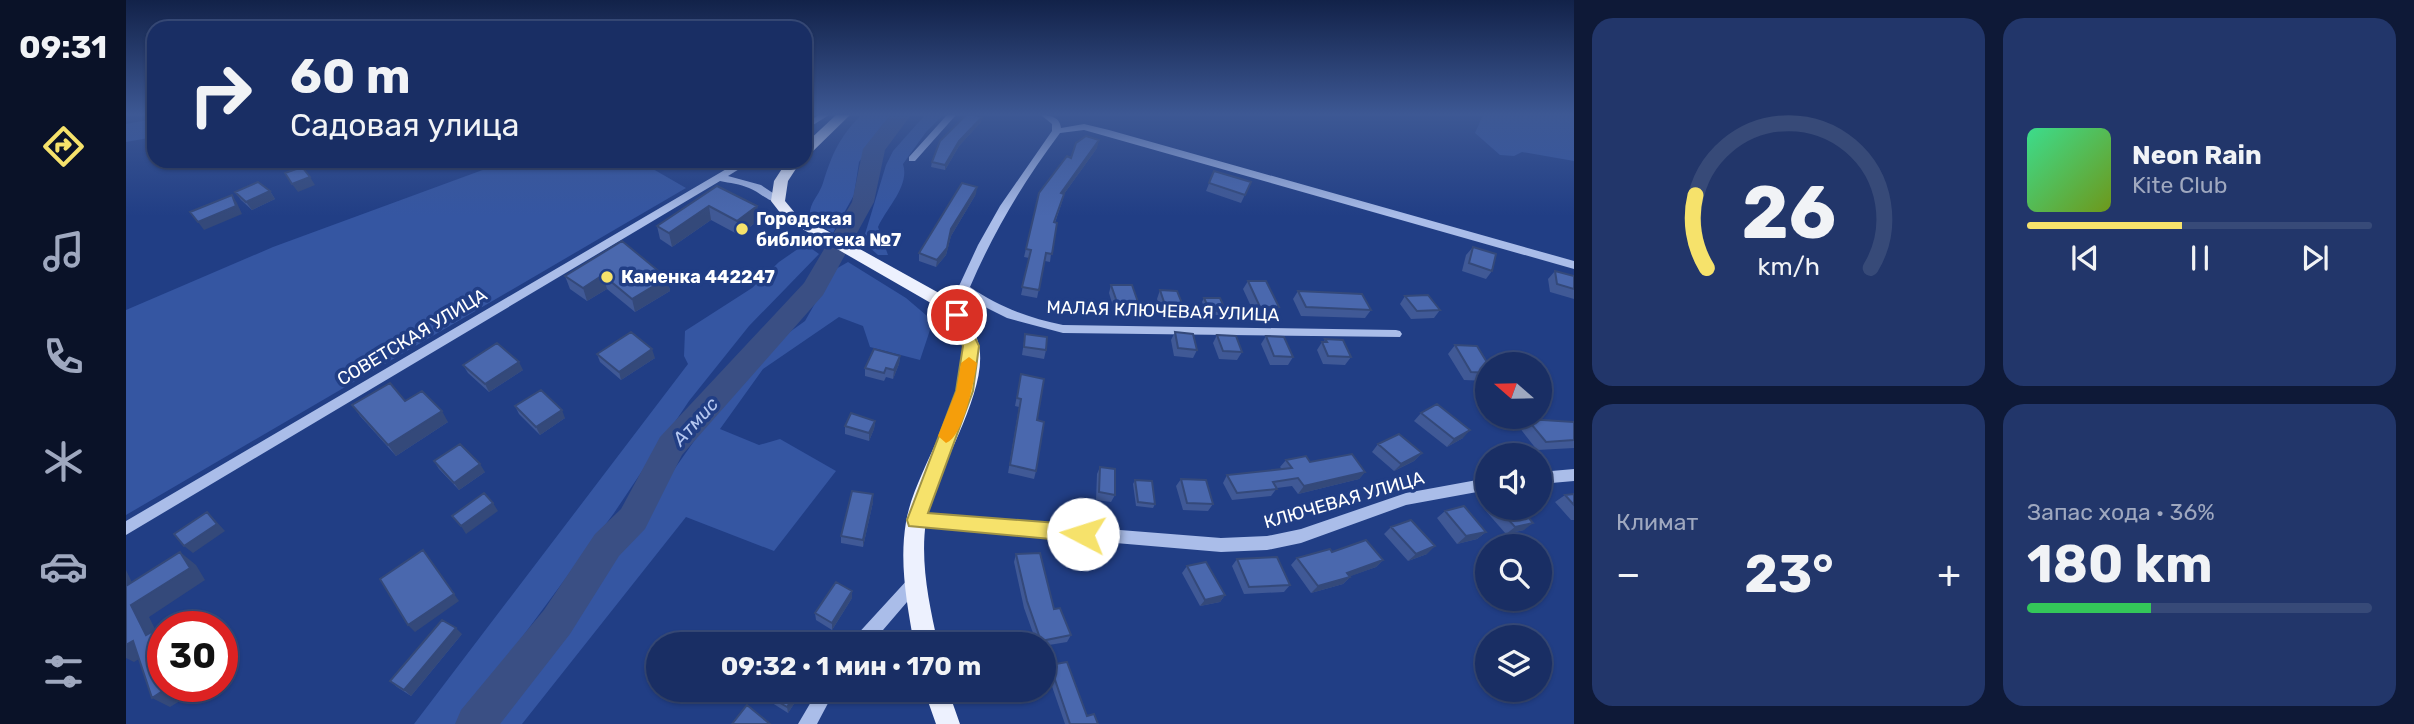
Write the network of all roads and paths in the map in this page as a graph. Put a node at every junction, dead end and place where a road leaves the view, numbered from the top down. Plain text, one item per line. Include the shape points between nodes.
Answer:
1 (921, 149) edge
2 (1043, 149) edge
3 (1165, 149) edge
4 (912, 159) dead end
5 (735, 168) edge
6 (789, 168) edge
7 (718, 178) junction
8 (778, 201) junction
9 (1574, 265) edge
10 (964, 288) junction
11 (942, 302) junction
12 (1396, 334) dead end
13 (1574, 475) edge
14 (1552, 477) edge
15 (1475, 486) edge
16 (916, 520) junction
17 (126, 529) edge
18 (914, 583) junction
19 (871, 632) edge
20 (924, 632) edge
21 (820, 702) edge
22 (940, 702) edge
23 (807, 724) edge
24 (948, 724) edge

1 - 4 street
2 - 10 street via 987,234
3 - 9 street
5 - 7 street, СОВЕТСКАЯ УЛИЦА
6 - 8 main road via 781,181
7 - 8 street via 755,185
7 - 17 street, СОВЕТСКАЯ УЛИЦА
8 - 11 main road via 790,216
10 - 11 street
10 - 12 street, МАЛАЯ КЛЮЧЕВАЯ УЛИЦА via 990,307 1024,322 1063,329
11 - 16 main road via 957,315 971,346 965,391
13 - 14 street
15 - 16 street, КЛЮЧЕВАЯ УЛИЦА via 1406,499 1301,536 1267,543 1221,545
16 - 18 main road
18 - 19 street
18 - 20 main road
21 - 23 street
22 - 24 main road

